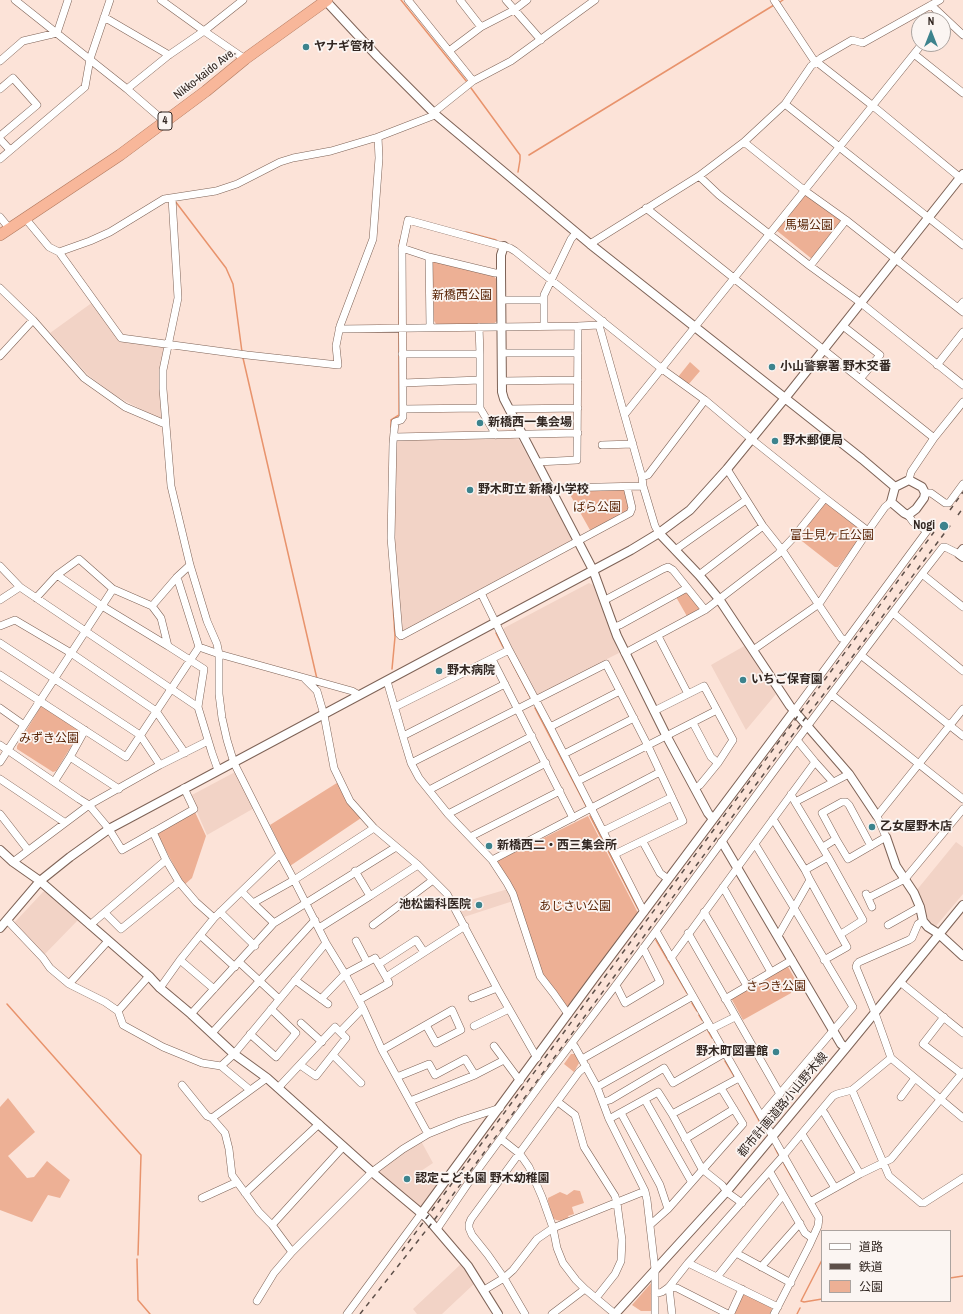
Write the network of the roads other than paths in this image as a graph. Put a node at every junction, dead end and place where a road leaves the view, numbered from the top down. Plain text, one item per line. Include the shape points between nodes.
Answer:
1 (15, 0) edge
2 (68, 0) edge
3 (110, 0) edge
4 (161, 0) edge
5 (326, 0) edge
6 (408, 0) edge
7 (460, 0) edge
8 (506, 0) edge
9 (527, 0) edge
10 (774, 0) edge
11 (940, 0) edge
12 (239, 1) edge
13 (593, 1) edge
14 (23, 3) edge
15 (931, 5) junction
16 (514, 10) junction
17 (936, 12) edge
18 (104, 16) junction
19 (951, 26) edge
20 (481, 27) junction
21 (204, 32) junction
22 (57, 33) junction
23 (963, 35) edge
24 (542, 40) junction
25 (449, 51) junction
26 (914, 54) joint
27 (169, 55) junction
28 (90, 59) junction
29 (246, 59) junction
30 (0, 61) edge
31 (816, 62) junction
32 (473, 81) junction
33 (0, 89) edge
34 (127, 89) junction
35 (963, 93) edge
36 (785, 104) junction
37 (873, 106) junction
38 (434, 114) junction
39 (164, 121) junction
40 (0, 136) edge
41 (378, 137) junction
42 (0, 139) edge
43 (744, 142) junction
44 (840, 146) junction
45 (10, 150) junction
46 (0, 159) edge
47 (699, 176) junction
48 (962, 177) edge
49 (804, 190) junction
50 (172, 198) junction
51 (646, 208) junction
52 (0, 217) edge
53 (25, 218) junction
54 (928, 218) junction
55 (846, 220) junction
56 (4, 232) edge
57 (576, 233) junction
58 (770, 234) junction
59 (590, 244) junction
60 (963, 244) edge
61 (504, 246) junction
62 (402, 248) junction
63 (59, 252) junction
64 (429, 257) junction
65 (896, 259) junction
66 (810, 266) junction
67 (501, 273) junction
68 (734, 279) junction
69 (551, 280) junction
70 (0, 288) edge
71 (502, 300) junction
72 (543, 300) junction
73 (963, 302) edge
74 (861, 303) junction
75 (961, 310) edge
76 (33, 320) junction
77 (601, 323) junction
78 (544, 326) junction
79 (578, 326) junction
80 (843, 326) junction
81 (479, 327) junction
82 (502, 327) junction
83 (402, 328) junction
84 (430, 328) junction
85 (695, 328) junction
86 (339, 329) junction
87 (963, 332) edge
88 (169, 344) junction
89 (824, 350) junction
90 (502, 353) junction
91 (578, 353) junction
92 (402, 354) junction
93 (480, 354) junction
94 (0, 356) edge
95 (937, 365) junction
96 (662, 369) junction
97 (860, 379) junction
98 (480, 380) junction
99 (578, 380) junction
100 (502, 382) junction
101 (403, 383) junction
102 (963, 385) edge
103 (784, 399) junction
104 (705, 400) junction
105 (963, 402) edge
106 (480, 408) junction
107 (578, 408) junction
108 (403, 409) junction
109 (509, 409) junction
110 (625, 414) junction
111 (165, 424) junction
112 (522, 434) junction
113 (578, 434) junction
114 (496, 435) junction
115 (394, 437) junction
116 (934, 438) junction
117 (752, 439) junction
118 (633, 444) junction
119 (602, 445) dead end
120 (537, 462) junction
121 (727, 469) junction
122 (642, 477) junction
123 (909, 480) junction
124 (963, 484) edge
125 (643, 486) junction
126 (627, 487) junction
127 (895, 487) junction
128 (552, 489) junction
129 (925, 493) junction
130 (825, 498) junction
131 (746, 500) junction
132 (891, 502) junction
133 (908, 515) junction
134 (762, 526) junction
135 (868, 531) junction
136 (659, 534) junction
137 (578, 541) junction
138 (675, 550) junction
139 (782, 550) junction
140 (962, 554) edge
141 (190, 565) junction
142 (0, 566) edge
143 (593, 570) junction
144 (922, 574) junction
145 (699, 575) junction
146 (57, 576) junction
147 (177, 577) junction
148 (20, 587) junction
149 (687, 588) junction
150 (113, 589) junction
151 (480, 593) junction
152 (36, 598) junction
153 (719, 599) junction
154 (0, 600) edge
155 (604, 600) junction
156 (819, 604) junction
157 (102, 606) junction
158 (152, 606) junction
159 (963, 607) edge
160 (705, 610) junction
161 (893, 613) junction
162 (495, 623) junction
163 (0, 626) edge
164 (614, 627) junction
165 (86, 631) junction
166 (658, 636) junction
167 (846, 640) junction
168 (0, 643) edge
169 (168, 646) junction
170 (199, 647) junction
171 (509, 650) junction
172 (753, 650) junction
173 (71, 653) junction
174 (625, 653) junction
175 (219, 654) junction
176 (862, 656) junction
177 (492, 659) junction
178 (190, 660) junction
179 (963, 671) edge
180 (0, 675) edge
181 (55, 679) junction
182 (306, 679) junction
183 (387, 681) junction
184 (505, 684) junction
185 (171, 688) junction
186 (620, 691) junction
187 (688, 694) junction
188 (359, 695) junction
189 (832, 695) junction
190 (535, 700) junction
191 (40, 701) junction
192 (395, 707) junction
193 (0, 708) edge
194 (198, 708) junction
195 (518, 709) junction
196 (963, 709) edge
197 (654, 710) junction
198 (717, 710) junction
199 (156, 711) junction
200 (794, 711) junction
201 (324, 715) junction
202 (634, 718) junction
203 (694, 723) junction
204 (24, 725) junction
205 (950, 725) junction
206 (550, 726) junction
207 (808, 726) junction
208 (85, 730) junction
209 (140, 735) junction
210 (403, 736) junction
211 (532, 736) junction
212 (963, 736) edge
213 (667, 737) junction
214 (797, 740) junction
215 (208, 741) junction
216 (0, 745) edge
217 (648, 746) junction
218 (8, 751) junction
219 (185, 753) junction
220 (564, 754) junction
221 (70, 757) junction
222 (0, 762) edge
223 (718, 762) junction
224 (815, 762) junction
225 (234, 763) junction
226 (411, 763) junction
227 (546, 763) junction
228 (160, 765) junction
229 (919, 765) junction
230 (218, 770) junction
231 (660, 772) junction
232 (849, 774) junction
233 (0, 779) edge
234 (578, 781) junction
235 (54, 782) junction
236 (833, 782) junction
237 (184, 788) junction
238 (695, 788) junction
239 (119, 789) junction
240 (428, 790) junction
241 (560, 791) junction
242 (792, 794) junction
243 (672, 797) junction
244 (963, 799) edge
245 (795, 802) junction
246 (89, 805) junction
247 (592, 808) junction
248 (963, 809) edge
249 (0, 814) edge
250 (448, 814) junction
251 (877, 816) junction
252 (574, 818) junction
253 (713, 819) junction
254 (773, 819) junction
255 (64, 822) junction
256 (374, 828) junction
257 (109, 830) junction
258 (603, 831) junction
259 (153, 832) junction
260 (470, 837) junction
261 (886, 837) junction
262 (836, 839) junction
263 (643, 842) junction
264 (722, 842) junction
265 (755, 844) junction
266 (823, 846) junction
267 (871, 846) junction
268 (396, 847) junction
269 (0, 850) edge
270 (28, 850) junction
271 (280, 854) junction
272 (615, 854) junction
273 (828, 857) junction
274 (166, 860) junction
275 (492, 860) junction
276 (13, 862) junction
277 (418, 865) junction
278 (738, 867) junction
279 (805, 870) junction
280 (355, 872) junction
281 (905, 879) junction
282 (294, 880) junction
283 (433, 880) junction
284 (668, 880) junction
285 (810, 880) junction
286 (40, 881) junction
287 (180, 882) junction
288 (723, 887) junction
289 (242, 892) junction
290 (370, 896) junction
291 (253, 903) junction
292 (306, 904) junction
293 (963, 905) edge
294 (872, 907) dead end
295 (920, 907) junction
296 (794, 908) junction
297 (220, 912) junction
298 (644, 912) junction
299 (704, 912) junction
300 (105, 913) junction
301 (214, 918) junction
302 (7, 920) junction
303 (315, 920) junction
304 (923, 921) junction
305 (274, 923) junction
306 (90, 925) junction
307 (373, 925) dead end
308 (465, 926) junction
309 (888, 926) dead end
310 (0, 928) edge
311 (319, 928) junction
312 (656, 931) junction
313 (688, 933) junction
314 (841, 934) junction
315 (939, 934) junction
316 (200, 935) junction
317 (778, 936) junction
318 (108, 941) junction
319 (356, 941) dead end
320 (326, 943) junction
321 (255, 946) junction
322 (643, 948) junction
323 (424, 952) junction
324 (963, 956) edge
325 (671, 958) junction
326 (180, 960) junction
327 (792, 960) junction
328 (824, 960) junction
329 (367, 962) junction
330 (237, 964) junction
331 (378, 964) junction
332 (771, 972) junction
333 (345, 974) junction
334 (149, 976) junction
335 (386, 977) junction
336 (260, 980) junction
337 (295, 980) junction
338 (900, 982) junction
339 (69, 984) junction
340 (616, 985) junction
341 (747, 986) junction
342 (160, 988) junction
343 (496, 988) junction
344 (214, 989) junction
345 (693, 996) junction
346 (472, 998) dead end
347 (279, 999) junction
348 (321, 999) junction
349 (725, 999) junction
350 (359, 1000) junction
351 (328, 1004) dead end
352 (363, 1008) junction
353 (271, 1009) junction
354 (509, 1010) junction
355 (118, 1011) junction
356 (875, 1013) junction
357 (191, 1014) junction
358 (568, 1014) junction
359 (735, 1017) junction
360 (944, 1017) junction
361 (301, 1023) dead end
362 (426, 1026) junction
363 (474, 1026) dead end
364 (710, 1026) junction
365 (833, 1031) junction
366 (340, 1032) junction
367 (212, 1033) junction
368 (963, 1033) edge
369 (250, 1034) junction
370 (322, 1042) junction
371 (572, 1043) junction
372 (494, 1046) dead end
373 (846, 1048) junction
374 (382, 1050) junction
375 (725, 1053) junction
376 (234, 1054) junction
377 (333, 1055) junction
378 (537, 1058) junction
379 (891, 1058) junction
380 (582, 1059) junction
381 (504, 1060) junction
382 (300, 1065) junction
383 (221, 1066) junction
384 (586, 1066) junction
385 (962, 1073) edge
386 (475, 1075) junction
387 (397, 1077) junction
388 (267, 1078) junction
389 (739, 1078) junction
390 (915, 1078) junction
391 (520, 1081) junction
392 (361, 1083) dead end
393 (182, 1085) dead end
394 (597, 1087) junction
395 (278, 1088) junction
396 (721, 1088) junction
397 (250, 1090) junction
398 (852, 1090) junction
399 (780, 1094) junction
400 (901, 1098) dead end
401 (645, 1100) junction
402 (941, 1100) junction
403 (410, 1101) junction
404 (558, 1102) junction
405 (603, 1102) junction
406 (500, 1108) junction
407 (734, 1109) junction
408 (822, 1110) junction
409 (621, 1112) junction
410 (672, 1114) junction
411 (962, 1115) edge
412 (761, 1116) junction
413 (212, 1118) junction
414 (609, 1119) junction
415 (319, 1124) junction
416 (428, 1134) junction
417 (802, 1134) junction
418 (773, 1136) junction
419 (501, 1139) junction
420 (685, 1140) junction
421 (343, 1147) junction
422 (520, 1154) junction
423 (783, 1156) junction
424 (884, 1163) junction
425 (702, 1169) junction
426 (372, 1172) junction
427 (770, 1172) junction
428 (860, 1174) junction
429 (963, 1178) edge
430 (691, 1181) junction
431 (237, 1182) junction
432 (835, 1188) junction
433 (645, 1191) junction
434 (727, 1191) junction
435 (245, 1193) junction
436 (783, 1195) junction
437 (202, 1198) dead end
438 (810, 1202) junction
439 (617, 1203) junction
440 (742, 1203) junction
441 (668, 1209) junction
442 (421, 1214) junction
443 (800, 1223) junction
444 (272, 1225) junction
445 (650, 1225) junction
446 (553, 1228) junction
447 (437, 1229) junction
448 (812, 1238) junction
449 (292, 1252) junction
450 (736, 1253) junction
451 (688, 1263) junction
452 (761, 1267) junction
453 (655, 1270) junction
454 (717, 1277) junction
455 (504, 1278) junction
456 (791, 1283) junction
457 (670, 1287) junction
458 (585, 1289) junction
459 (742, 1289) junction
460 (484, 1290) junction
461 (655, 1294) junction
462 (596, 1298) junction
463 (257, 1301) dead end
464 (778, 1306) junction
465 (347, 1314) edge
466 (498, 1314) edge
467 (525, 1314) edge
468 (552, 1314) edge
469 (615, 1314) edge
470 (655, 1314) edge
471 (672, 1314) edge
472 (774, 1314) edge

1 - 14 street
2 - 22 street
3 - 18 street
4 - 21 street
5 - 29 highway, Nikko-kaido Ave. / 4
5 - 38 street via 376,56
6 - 25 street
7 - 20 street
8 - 16 street
9 - 16 street
10 - 31 street
11 - 15 street
12 - 21 street
13 - 24 street
14 - 22 street
15 - 17 street
15 - 31 street via 863,43 852,40
16 - 20 street
16 - 24 street
18 - 27 street
18 - 28 street
19 - 23 street
20 - 25 street
21 - 27 street
21 - 29 street
22 - 28 street
22 - 30 street via 23,41
24 - 32 street via 511,61
25 - 32 street
26 - 35 street
26 - 37 street
27 - 34 street
28 - 34 street
28 - 45 street via 85,87
29 - 39 highway, Nikko-kaido Ave. / 4
31 - 36 street
31 - 37 street
32 - 38 street
33 - 40 street via 13,78 37,105
34 - 39 street
36 - 43 street
36 - 44 street
37 - 44 street
37 - 48 street
38 - 41 street
38 - 57 street
39 - 53 highway, Nikko-kaido Ave. / 4 via 120,155
41 - 50 street via 280,162 237,184 216,191
41 - 86 street via 379,158 373,239
42 - 45 street
43 - 47 street
43 - 49 street
44 - 49 street
44 - 54 street
45 - 46 street
47 - 51 street
47 - 58 street via 719,195
48 - 54 street
49 - 55 street
49 - 58 street
50 - 63 street via 164,199 110,232
50 - 88 street via 178,298
51 - 59 street
51 - 68 street
52 - 56 street
53 - 56 highway, Nikko-kaido Ave. / 4
53 - 63 street via 49,247
54 - 60 street
54 - 65 street
55 - 65 street
55 - 66 street
57 - 59 street
57 - 69 street
58 - 66 street
58 - 68 street
59 - 85 street
61 - 62 street via 408,220
61 - 67 street
61 - 69 street via 515,251
62 - 64 street
62 - 83 street
63 - 88 street via 121,338
64 - 67 street
64 - 84 street
65 - 74 street
65 - 75 street
66 - 74 street
67 - 71 street
68 - 85 street
68 - 89 street
69 - 72 street
69 - 77 street
70 - 76 street
71 - 72 street
71 - 82 street
72 - 78 street
73 - 75 street
74 - 80 street
74 - 95 street
76 - 94 street
76 - 111 street via 84,378 125,407
77 - 79 street
77 - 96 street
77 - 110 street
78 - 79 street
78 - 82 street
79 - 91 street
80 - 89 street
80 - 97 street via 880,355
81 - 82 street
81 - 84 street
81 - 93 street
82 - 90 street
83 - 84 street
83 - 86 street
83 - 92 street
85 - 96 street
85 - 103 street
86 - 88 street via 336,346 338,365
87 - 95 street
88 - 111 street via 163,370
89 - 97 street
89 - 103 street
90 - 91 street
90 - 100 street
91 - 99 street
92 - 93 street
92 - 101 street
93 - 98 street
95 - 102 street
96 - 104 street
96 - 110 street
97 - 116 street
98 - 101 street
98 - 106 street
99 - 100 street
99 - 107 street
100 - 109 street via 502,392
101 - 108 street
103 - 117 street
103 - 127 street
104 - 117 street
104 - 122 street via 648,475
105 - 116 street
106 - 108 street
106 - 114 street
107 - 109 street
107 - 113 street
108 - 115 street via 402,419 394,424
109 - 112 street
110 - 118 street
111 - 141 street via 171,486
112 - 113 street
112 - 114 street
112 - 120 street
113 - 120 street via 577,460
114 - 115 street
115 - 151 street via 391,538 399,634 401,636
116 - 123 street via 910,472
117 - 121 street
117 - 130 street
118 - 119 street
118 - 122 street
120 - 128 street
121 - 131 street
121 - 136 street via 690,510
122 - 125 street
123 - 127 street
123 - 129 street via 922,487
124 - 129 street via 945,503 931,493
125 - 126 street
125 - 136 street
126 - 128 street
126 - 137 street via 632,508 630,513
127 - 132 street
128 - 137 street
129 - 133 street via 916,509
130 - 135 street
130 - 139 street
131 - 134 street
131 - 138 street
132 - 133 street
132 - 135 street
133 - 167 street via 913,522 927,531
134 - 139 street
134 - 145 street
135 - 156 street
136 - 138 street
136 - 143 street
137 - 143 street
137 - 151 street
138 - 145 street
139 - 153 street
139 - 156 street
140 - 144 street via 943,547
141 - 147 street
141 - 175 street
142 - 148 street
143 - 155 street
143 - 162 street
144 - 159 street
144 - 161 street
145 - 153 street
146 - 150 street via 79,559
146 - 152 street
146 - 157 street
147 - 158 street
147 - 170 street
148 - 152 street
148 - 154 street
149 - 155 street via 668,567
149 - 160 street
149 - 164 street
150 - 157 street
150 - 158 street
151 - 162 street
152 - 165 street
153 - 160 street
153 - 172 street
155 - 164 street
156 - 167 street via 841,638
156 - 172 street
157 - 165 street
157 - 169 street
158 - 169 street via 161,618
160 - 166 street
161 - 176 street
161 - 179 street
162 - 171 street
162 - 183 street
163 - 173 street via 15,620
164 - 174 street
165 - 173 street
165 - 185 street
166 - 174 street
166 - 187 street
167 - 200 street
168 - 181 street
169 - 178 street
170 - 175 street
170 - 178 street
171 - 177 street
171 - 190 street
172 - 200 street
173 - 181 street
173 - 199 street
174 - 197 street
175 - 182 street
175 - 225 street via 222,718
176 - 189 street
176 - 205 street
177 - 184 street
177 - 192 street
178 - 185 street
178 - 194 street via 204,669
180 - 191 street
181 - 191 street
181 - 209 street
182 - 188 street
182 - 201 street via 317,690
183 - 188 street
183 - 192 street
184 - 195 street
184 - 210 street
185 - 194 street
185 - 199 street
186 - 190 street via 606,664
186 - 202 street
186 - 206 street
187 - 197 street
187 - 198 street via 704,686
188 - 201 street
189 - 207 street
189 - 229 street
190 - 195 street
190 - 206 street
191 - 204 street
191 - 208 street
192 - 210 street
193 - 204 street
194 - 215 street
195 - 211 street
195 - 226 street
196 - 205 street
197 - 213 street
198 - 203 street
198 - 223 street via 733,740
199 - 209 street
199 - 219 street
200 - 207 street
200 - 253 street
201 - 225 street
201 - 256 street via 334,768 350,801
202 - 217 street
202 - 220 street
203 - 213 street
203 - 223 street via 711,757
204 - 218 street
205 - 212 street
205 - 229 street
206 - 220 street
207 - 214 street
207 - 232 street
208 - 209 street via 126,757
208 - 221 street
209 - 228 street
210 - 226 street
211 - 227 street
211 - 240 street
213 - 217 street
213 - 238 street
214 - 224 street
214 - 264 street
215 - 219 street
215 - 230 street
216 - 218 street
217 - 231 street
217 - 234 street
218 - 222 street
218 - 235 street
219 - 228 street
220 - 234 street
221 - 235 street
221 - 239 street
223 - 238 street
224 - 236 street
224 - 242 street
225 - 230 street
225 - 271 street
226 - 240 street
227 - 241 street
227 - 250 street
228 - 239 street
229 - 244 street
229 - 251 street
230 - 237 street
231 - 243 street
231 - 247 street
232 - 236 street
232 - 251 street
233 - 255 street
234 - 247 street
235 - 246 street
236 - 245 street
237 - 257 street
237 - 259 street via 194,809
238 - 253 street
239 - 246 street
240 - 250 street
241 - 252 street
241 - 260 street
242 - 245 street
242 - 254 street
243 - 258 street
243 - 263 street via 683,821
245 - 266 street
246 - 255 street
246 - 257 street
247 - 252 street
247 - 258 street
248 - 281 street
249 - 270 street
250 - 260 street
251 - 261 street
252 - 275 street
253 - 284 street
254 - 265 street
254 - 279 street
255 - 270 street
256 - 268 street
256 - 282 street
257 - 259 street via 122,850
257 - 286 street
258 - 272 street
259 - 274 street
260 - 275 street
261 - 267 street
261 - 281 street via 896,866
262 - 266 street
262 - 267 street via 848,859
262 - 267 street via 822,813 846,802
263 - 272 street
263 - 284 street via 660,873
264 - 278 street
264 - 312 street
265 - 278 street
265 - 296 street
266 - 273 street
268 - 277 street
268 - 280 street
269 - 276 street
270 - 276 street
271 - 282 street
271 - 289 street
272 - 298 street
273 - 279 street
273 - 314 street via 863,920
274 - 287 street
274 - 300 street
275 - 358 street via 513,894 540,976
276 - 286 street
277 - 283 street
277 - 290 street
278 - 288 street
278 - 317 street
279 - 285 street
280 - 290 street
280 - 292 street
281 - 294 street via 867,896
281 - 295 street
282 - 291 street
282 - 292 street
283 - 307 street
283 - 308 street via 446,894
284 - 298 street
285 - 296 street
285 - 314 street
286 - 302 street
286 - 306 street
287 - 300 street via 121,929
287 - 301 street via 196,902
288 - 299 street
288 - 332 street
289 - 291 street
289 - 297 street
290 - 311 street
291 - 305 street
292 - 303 street
292 - 305 street
293 - 315 street, 都市計画道路小山野木線
295 - 304 street
295 - 309 street
296 - 317 street
296 - 328 street
297 - 301 street
297 - 321 street
298 - 358 street
299 - 313 street
299 - 341 street
300 - 306 street
301 - 316 street
302 - 310 street
302 - 339 street via 50,968
303 - 311 street
303 - 336 street
304 - 315 street
304 - 356 street via 918,924 909,940 857,964
305 - 321 street
306 - 318 street
308 - 323 street
308 - 343 street
311 - 320 street
312 - 322 street
312 - 325 street
313 - 325 street
313 - 349 street
314 - 328 street via 847,947
315 - 324 street
315 - 338 street, 都市計画道路小山野木線
316 - 326 street
316 - 330 street
317 - 327 street
318 - 334 street
318 - 339 street
319 - 329 street
320 - 333 street
320 - 337 street
321 - 330 street
322 - 340 street
322 - 340 street via 660,982 625,1004
323 - 331 street via 416,940
323 - 335 street
325 - 345 street
326 - 342 street
326 - 344 street
327 - 332 street
327 - 365 street
328 - 365 street via 853,1007
329 - 331 street via 375,958
329 - 333 street
330 - 336 street
330 - 344 street
331 - 335 street
332 - 341 street
333 - 348 street
333 - 350 street
334 - 342 street
334 - 355 street
335 - 350 street via 389,983
336 - 347 street
336 - 367 street
337 - 347 street
337 - 348 street
338 - 356 street, 都市計画道路小山野木線
338 - 360 street
339 - 355 street
340 - 371 street
341 - 349 street
342 - 357 street
343 - 346 street
343 - 354 street
344 - 357 street
345 - 364 street
345 - 380 street
347 - 353 street
348 - 351 street
349 - 359 street
350 - 352 street
352 - 366 street
352 - 374 street
353 - 369 street
353 - 369 street via 296,1033 276,1057
354 - 363 street
354 - 378 street
355 - 383 street via 124,1025 163,1047 202,1063
356 - 373 street, 都市計画道路小山野木線
356 - 379 street
357 - 367 street
358 - 378 street
359 - 364 street
359 - 399 street
360 - 368 street
360 - 385 street via 923,1044
361 - 370 street
362 - 362 street via 452,1010 461,1030 436,1043
362 - 374 street
364 - 375 street
364 - 394 street
365 - 373 street
365 - 399 street
366 - 370 street via 335,1027
366 - 377 street via 346,1038
367 - 376 street
369 - 376 street
370 - 382 street
371 - 380 street
371 - 419 street
372 - 381 street
373 - 418 street, 都市計画道路小山野木線
374 - 387 street
375 - 389 street
375 - 405 street via 673,1083 664,1068
376 - 383 street
376 - 388 street
377 - 382 street via 316,1076
377 - 392 street
378 - 391 street
379 - 390 street
379 - 398 street
380 - 384 street
381 - 386 street
381 - 391 street
382 - 395 street
383 - 397 street
384 - 394 street
384 - 404 street
385 - 402 street
386 - 387 street via 465,1059 435,1075 429,1064
386 - 403 street
387 - 403 street
388 - 395 street
388 - 397 street
389 - 396 street
389 - 412 street
390 - 400 street
390 - 402 street
391 - 406 street
393 - 413 street via 207,1116
394 - 405 street
395 - 415 street
396 - 407 street
396 - 410 street
397 - 413 street
398 - 408 street via 833,1096
398 - 424 street
399 - 412 street
401 - 409 street
401 - 410 street via 658,1092
401 - 430 street
402 - 411 street
402 - 424 street via 891,1159
403 - 416 street
404 - 422 street
404 - 439 street via 575,1115 584,1146
405 - 414 street
406 - 416 street
406 - 442 street
407 - 420 street
407 - 425 street via 743,1124
408 - 417 street
408 - 428 street
409 - 414 street
409 - 441 street via 660,1185
410 - 420 street
412 - 418 street
413 - 431 street via 225,1134 232,1175
414 - 433 street
415 - 421 street
415 - 435 street
416 - 426 street via 403,1148
417 - 423 street
417 - 432 street
418 - 423 street
418 - 434 street, 都市計画道路小山野木線
419 - 422 street
419 - 447 street
420 - 425 street
421 - 426 street
421 - 444 street
422 - 446 street via 536,1180
422 - 455 street via 469,1224 472,1235
423 - 427 street
423 - 438 street
424 - 428 street
424 - 429 street via 889,1176 921,1203
425 - 430 street
425 - 434 street
426 - 442 street
426 - 449 street
427 - 436 street
427 - 440 street
428 - 432 street
430 - 441 street
431 - 435 street
431 - 437 street
432 - 438 street
433 - 439 street
433 - 445 street
434 - 440 street
434 - 453 street, 都市計画道路小山野木線
435 - 444 street
436 - 443 street
436 - 450 street
438 - 448 street via 818,1218 818,1226
439 - 446 street
439 - 462 street via 622,1240 621,1261 615,1274
440 - 451 street
441 - 445 street
442 - 447 street
442 - 465 street
443 - 448 street via 805,1233
443 - 452 street
444 - 449 street
445 - 453 street
446 - 455 street via 537,1239
446 - 458 street via 563,1263
447 - 460 street
448 - 456 street
449 - 463 street via 274,1273
450 - 452 street
450 - 454 street
451 - 454 street
451 - 457 street
452 - 456 street
453 - 461 street
453 - 469 street, 都市計画道路小山野木線
454 - 459 street
455 - 460 street
455 - 467 street
456 - 464 street
457 - 459 street via 677,1288 728,1314 731,1313
457 - 461 street
457 - 471 street
458 - 462 street
458 - 468 street
459 - 464 street
460 - 466 street
461 - 470 street
462 - 469 street
464 - 472 street

